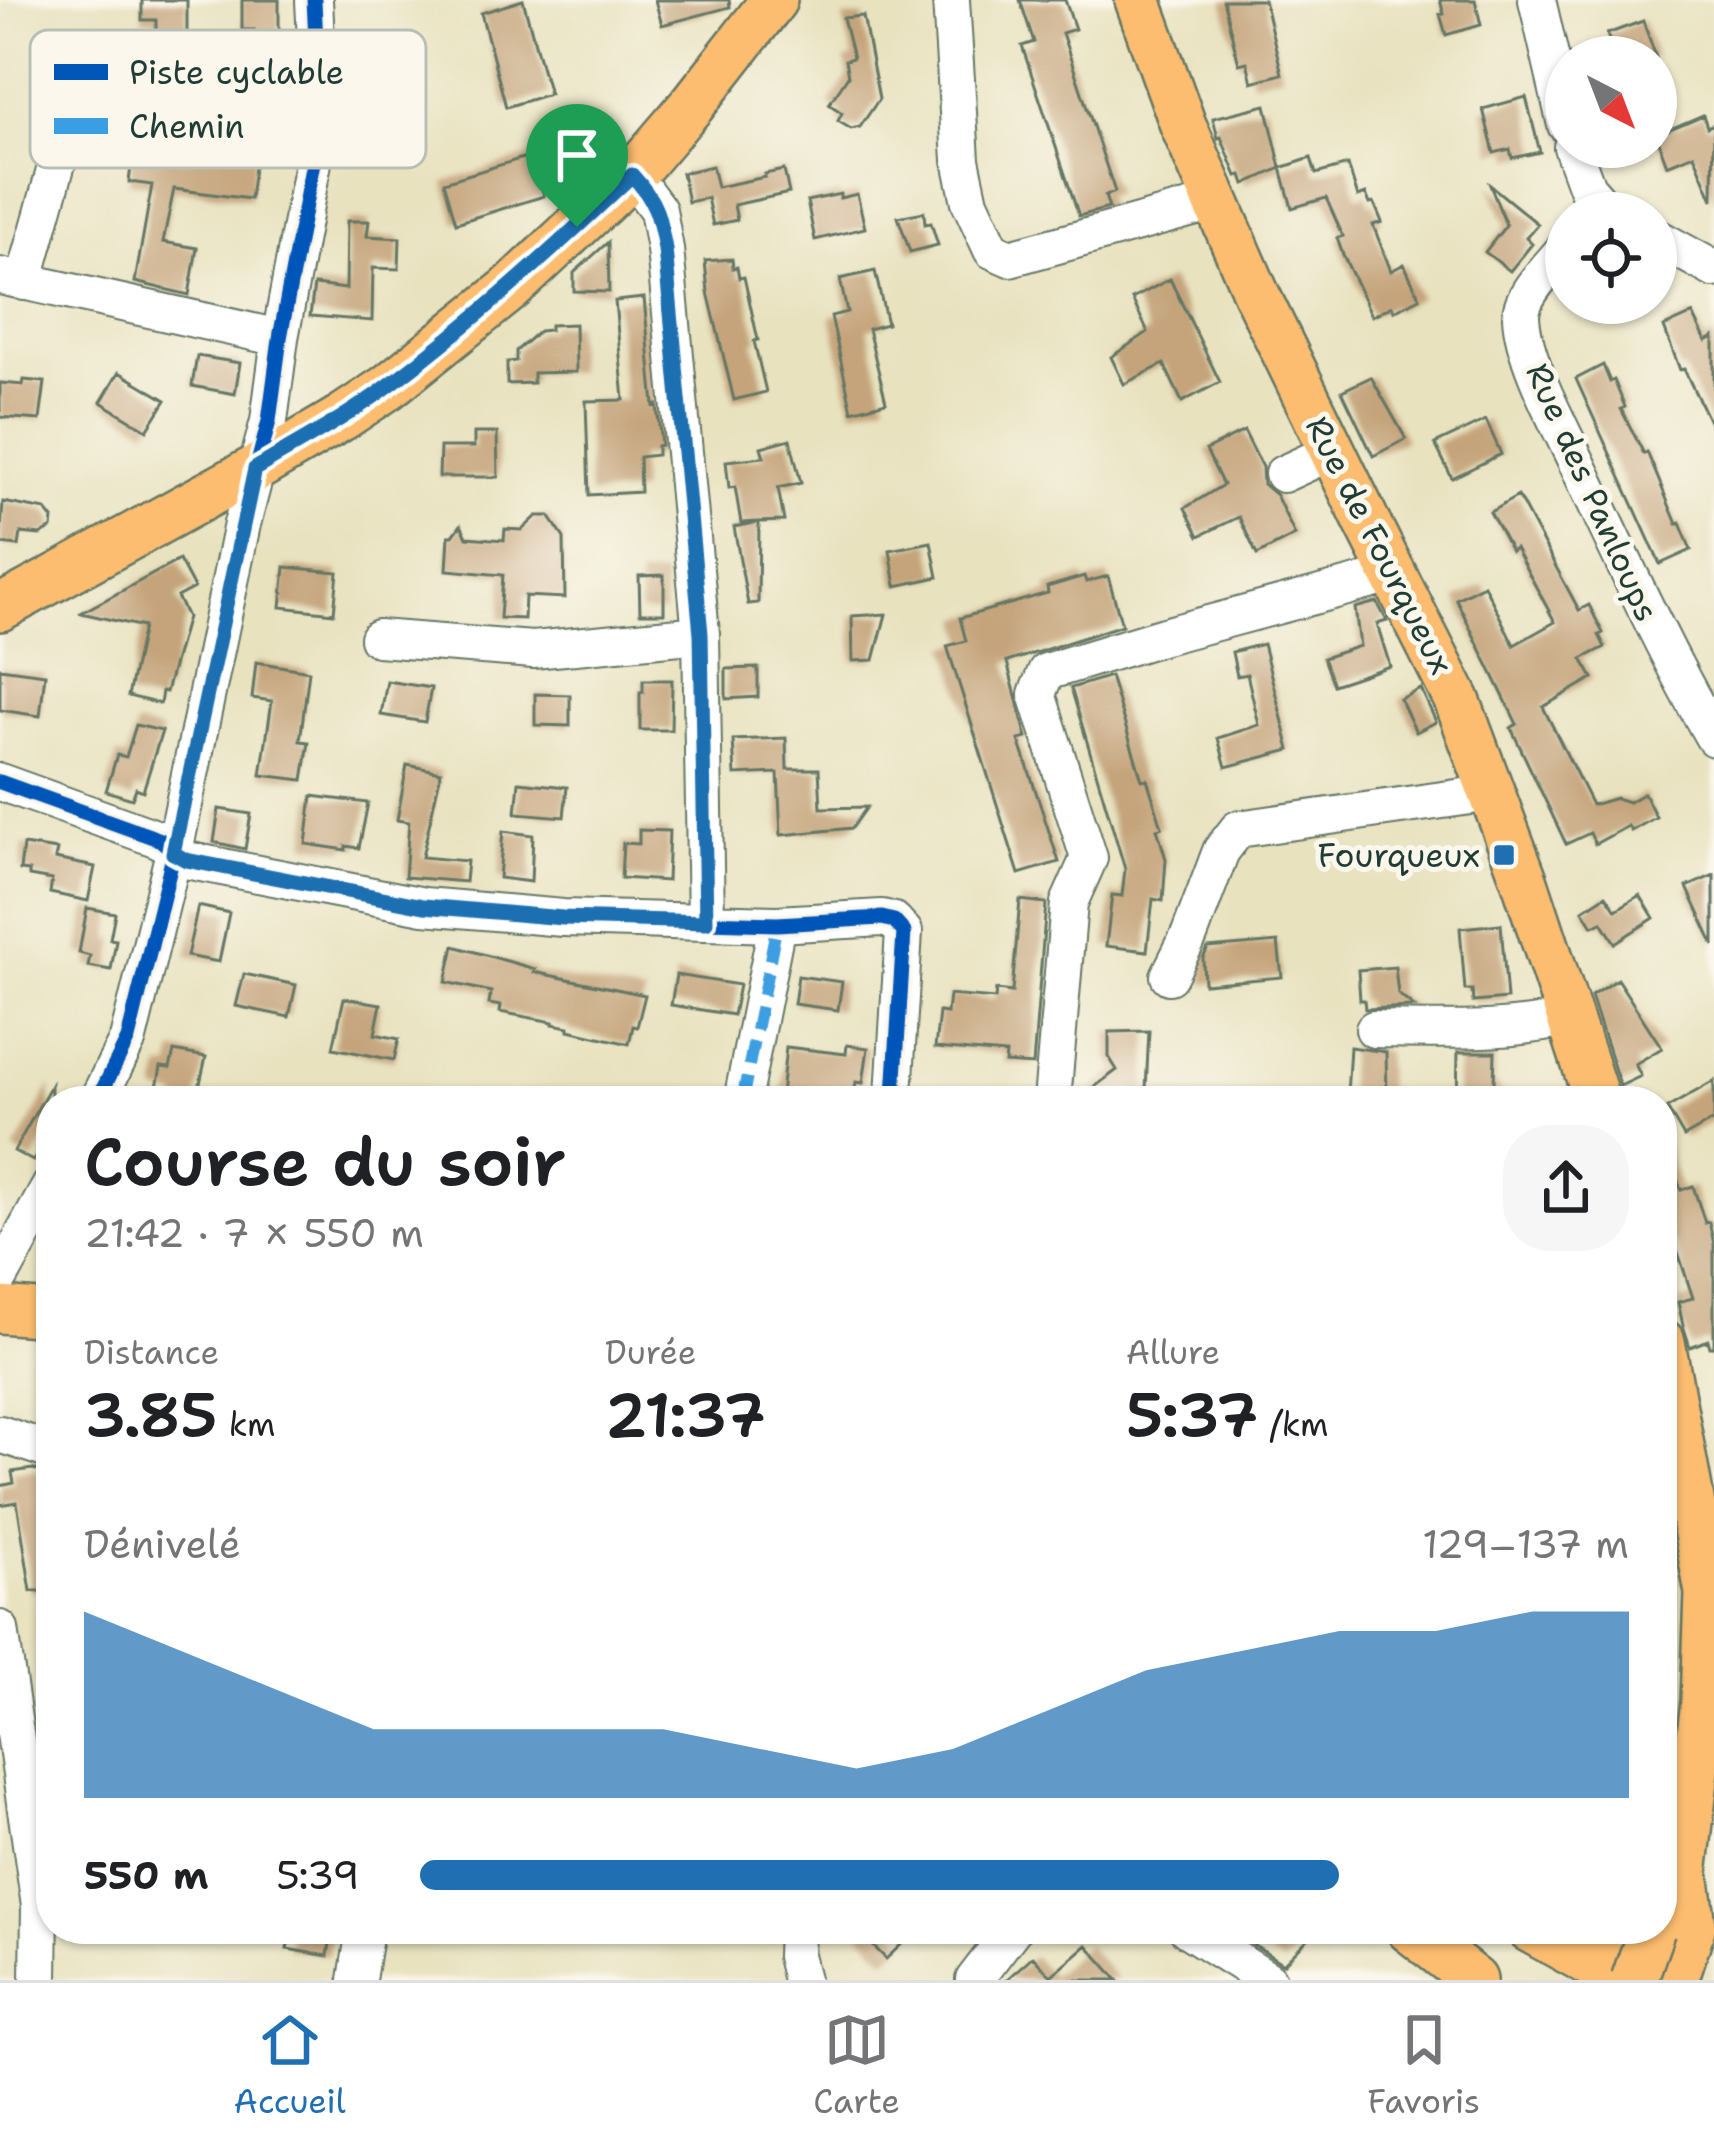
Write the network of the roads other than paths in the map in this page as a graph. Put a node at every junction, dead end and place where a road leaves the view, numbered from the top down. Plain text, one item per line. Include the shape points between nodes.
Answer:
1 (314, 0) edge
2 (773, 0) edge
3 (951, 0) edge
4 (1138, 0) edge
5 (1537, 0) edge
6 (315, 30) edge
7 (1545, 36) edge
8 (51, 168) edge
9 (312, 168) edge
10 (632, 175) junction
11 (1215, 202) junction
12 (1677, 248) edge
13 (1714, 269) edge
14 (1545, 274) edge
15 (12, 279) edge
16 (280, 338) junction
17 (1333, 451) junction
18 (255, 469) junction
19 (1282, 474) dead end
20 (1395, 574) junction
21 (0, 608) edge
22 (701, 634) junction
23 (378, 638) dead end
24 (1714, 738) edge
25 (0, 782) edge
26 (1492, 793) junction
27 (173, 853) junction
28 (706, 922) junction
29 (777, 923) junction
30 (1169, 976) dead end
31 (1569, 1018) junction
32 (1374, 1029) dead end
33 (104, 1086) edge
34 (745, 1086) edge
35 (895, 1086) edge
36 (1053, 1086) edge
37 (1592, 1086) edge
38 (36, 1211) edge
39 (0, 1274) edge
40 (0, 1310) edge
41 (36, 1313) edge
42 (0, 1339) edge
43 (36, 1340) edge
44 (1677, 1424) edge
45 (0, 1434) edge
46 (36, 1446) edge
47 (0, 1629) edge
48 (1687, 1871) edge
49 (36, 1878) edge
50 (39, 1944) edge
51 (363, 1944) edge
52 (795, 1944) edge
53 (1002, 1944) edge
54 (1211, 1944) edge
55 (1428, 1944) edge
56 (1556, 1944) edge
57 (1608, 1944) edge
58 (1647, 1944) edge
59 (39, 1980) edge
60 (357, 1980) edge
61 (801, 1980) edge
62 (974, 1980) edge
63 (1268, 1980) edge
64 (1474, 1980) edge
65 (1622, 1980) edge
66 (1634, 1980) edge
67 (1675, 1980) edge

1 - 6 street
2 - 10 main road
3 - 11 street via 961,160 992,250 1010,258
4 - 11 main road, Rue de Fourqueux
5 - 7 street
8 - 15 street
9 - 16 street
10 - 18 main road via 510,289 388,387
10 - 22 street via 658,210 665,249
11 - 17 main road, Rue de Fourqueux
12 - 13 street
14 - 24 street, Rue des Panloups via 1520,310 1544,392
15 - 16 street
16 - 18 street
17 - 19 street
17 - 20 main road, Rue de Fourqueux
18 - 21 main road
18 - 27 street
20 - 26 main road, Rue de Fourqueux
20 - 36 street via 1046,672 1037,694 1089,858 1069,903
22 - 23 street via 533,650
22 - 28 street
25 - 27 street via 161,840
26 - 30 street via 1238,829 1221,851
26 - 31 main road, Rue de Fourqueux
27 - 28 street via 424,906
27 - 33 street via 128,1039
28 - 29 street
29 - 34 street
29 - 35 street via 882,918 904,932
31 - 32 street via 1472,1031
31 - 37 main road, Rue de Fourqueux
38 - 39 street
40 - 41 main road
42 - 43 main road
44 - 48 main road via 1708,1593
45 - 46 street
47 - 49 street
48 - 67 main road via 1693,1925
50 - 59 street
51 - 60 street
52 - 61 street
53 - 62 street
54 - 63 street
55 - 64 main road
56 - 65 main road
57 - 67 main road
58 - 66 main road, bridge

